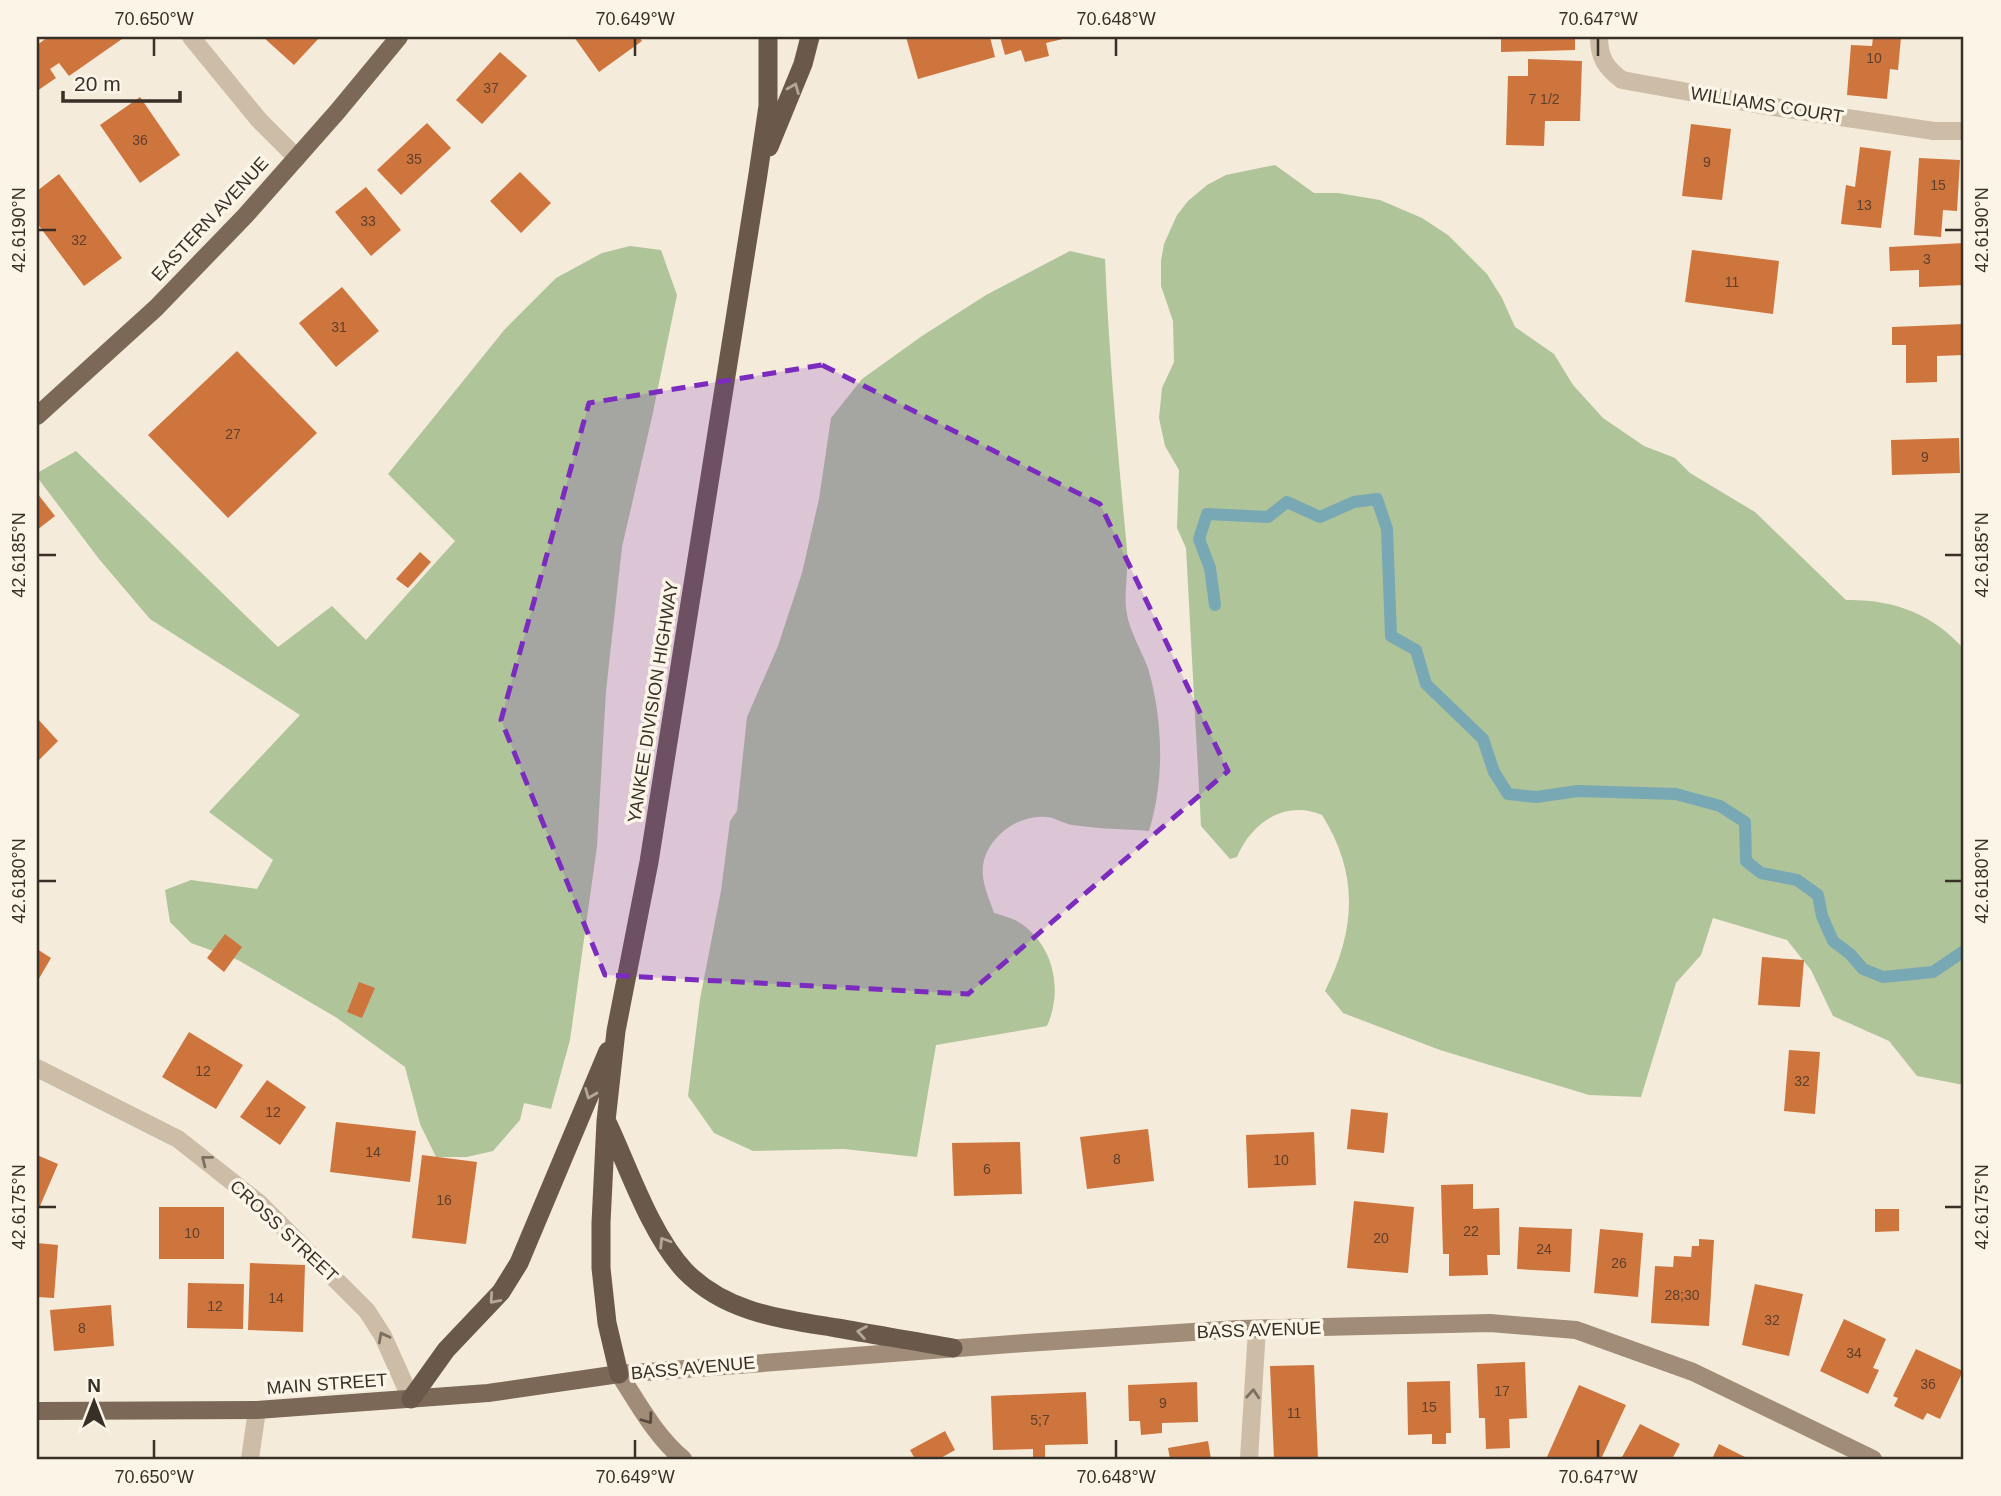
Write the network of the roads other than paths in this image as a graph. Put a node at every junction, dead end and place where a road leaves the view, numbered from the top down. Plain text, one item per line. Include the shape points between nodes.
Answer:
1 (191, 37) edge
2 (399, 37) edge
3 (768, 37) edge
4 (810, 37) edge
5 (1599, 37) edge
6 (1964, 131) edge
7 (297, 158) junction
8 (758, 173) junction
9 (37, 416) edge
10 (616, 1031) junction
11 (37, 1068) edge
12 (607, 1121) junction
13 (1257, 1329) junction
14 (953, 1348) junction
15 (618, 1374) junction
16 (411, 1399) junction
17 (257, 1410) junction
18 (37, 1411) edge
19 (250, 1459) edge
20 (683, 1459) edge
21 (1249, 1459) edge
22 (1873, 1459) edge

1 - 7 street via 259,120
2 - 7 main road, EASTERN AVENUE
3 - 8 highway, YANKEE DIVISION HIGHWAY via 768,106
8 -> 4 highway
5 - 6 street, WILLIAMS COURT via 1607,69 1622,80 1934,131
7 - 9 main road, EASTERN AVENUE via 156,308
8 - 10 highway, YANKEE DIVISION HIGHWAY via 649,862
10 - 12 highway, YANKEE DIVISION HIGHWAY
10 -> 16 highway via 519,1263 501,1292 446,1350
16 -> 11 street, CROSS STREET via 367,1311 259,1203 178,1139
14 -> 12 highway via 770,1317 732,1304 703,1287 684,1270 655,1226
12 - 15 highway, YANKEE DIVISION HIGHWAY via 601,1268
13 - 14 main road, BASS AVENUE
21 -> 13 street
13 - 22 main road, BASS AVENUE via 1490,1323 1576,1330 1693,1372
14 - 15 main road, BASS AVENUE
15 - 16 main road, MAIN STREET
15 -> 20 main road
16 - 17 main road, MAIN STREET
17 - 18 main road, MAIN STREET
17 - 19 street

